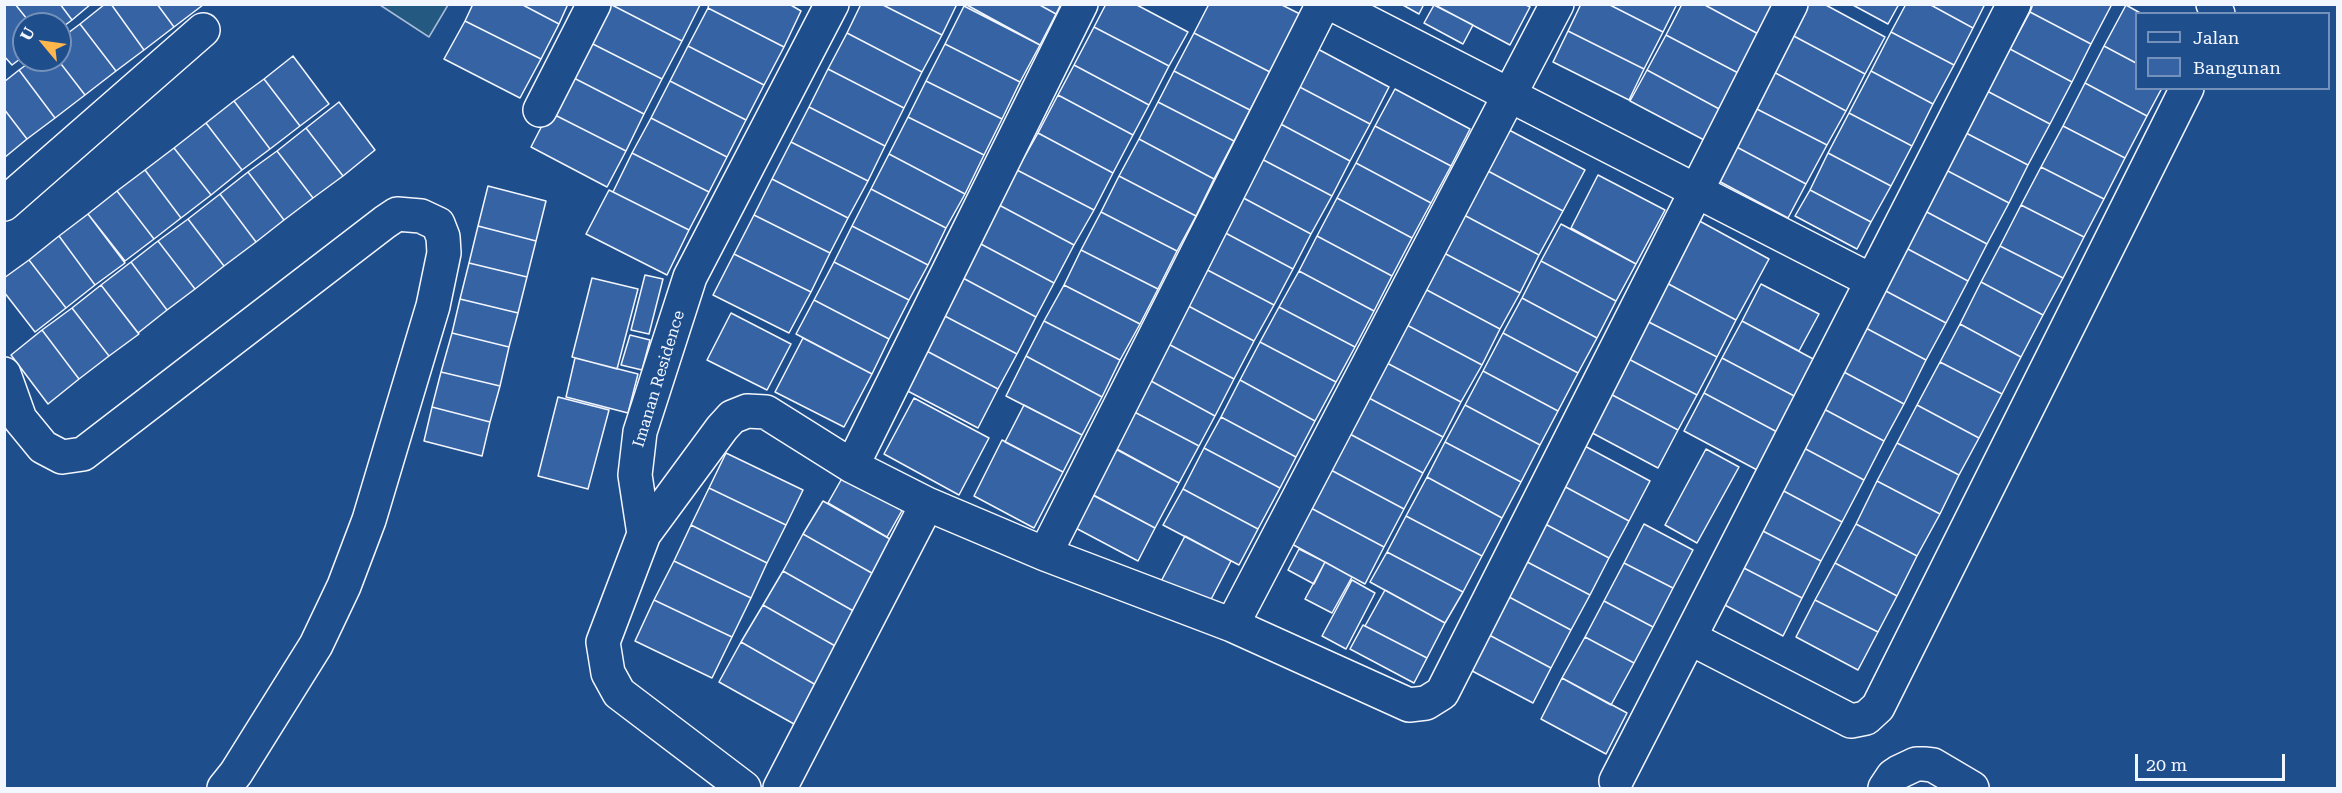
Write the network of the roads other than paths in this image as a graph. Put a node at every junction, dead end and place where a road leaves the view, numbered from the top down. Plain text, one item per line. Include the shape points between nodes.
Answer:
1 (594, 4) edge
2 (832, 4) edge
3 (1081, 4) edge
4 (1323, 4) edge
5 (1332, 4) edge
6 (1557, 4) edge
7 (1791, 4) edge
8 (2014, 4) edge
9 (203, 30) dead end
10 (2186, 90) edge
11 (1510, 96) junction
12 (540, 110) dead end
13 (1696, 190) junction
14 (4, 204) edge
15 (1872, 280) junction
16 (4, 374) edge
17 (852, 466) junction
18 (927, 504) junction
19 (644, 534) junction
20 (1045, 554) junction
21 (1232, 625) junction
22 (1690, 638) junction
23 (1616, 781) dead end
24 (224, 789) edge
25 (744, 789) edge
26 (780, 789) edge
27 (1885, 789) edge
28 (1972, 789) edge

1 - 12 street
2 - 19 street, Imanan Residence via 690,276 640,432 635,475
3 - 17 street
4 - 20 street
5 - 11 street
6 - 11 street
7 - 13 street
8 - 15 street
9 - 14 street
10 - 22 street via 1878,707 1866,718 1851,721
11 - 13 street
11 - 21 street
13 - 15 street
13 - 21 street via 1442,693 1426,704 1408,705
15 - 22 street
16 - 24 street via 20,419 42,447 63,457 83,454 397,214 421,216 438,224 444,253 433,306 398,430 357,553 316,645
17 - 18 street
17 - 19 street via 766,412 747,411 732,417 722,428
18 - 20 street
18 - 26 street
19 - 25 street, Imanan Residence via 603,642 608,673 619,693
20 - 21 street
22 - 23 street
27 - 28 street via 1893,776 1916,764 1933,765

